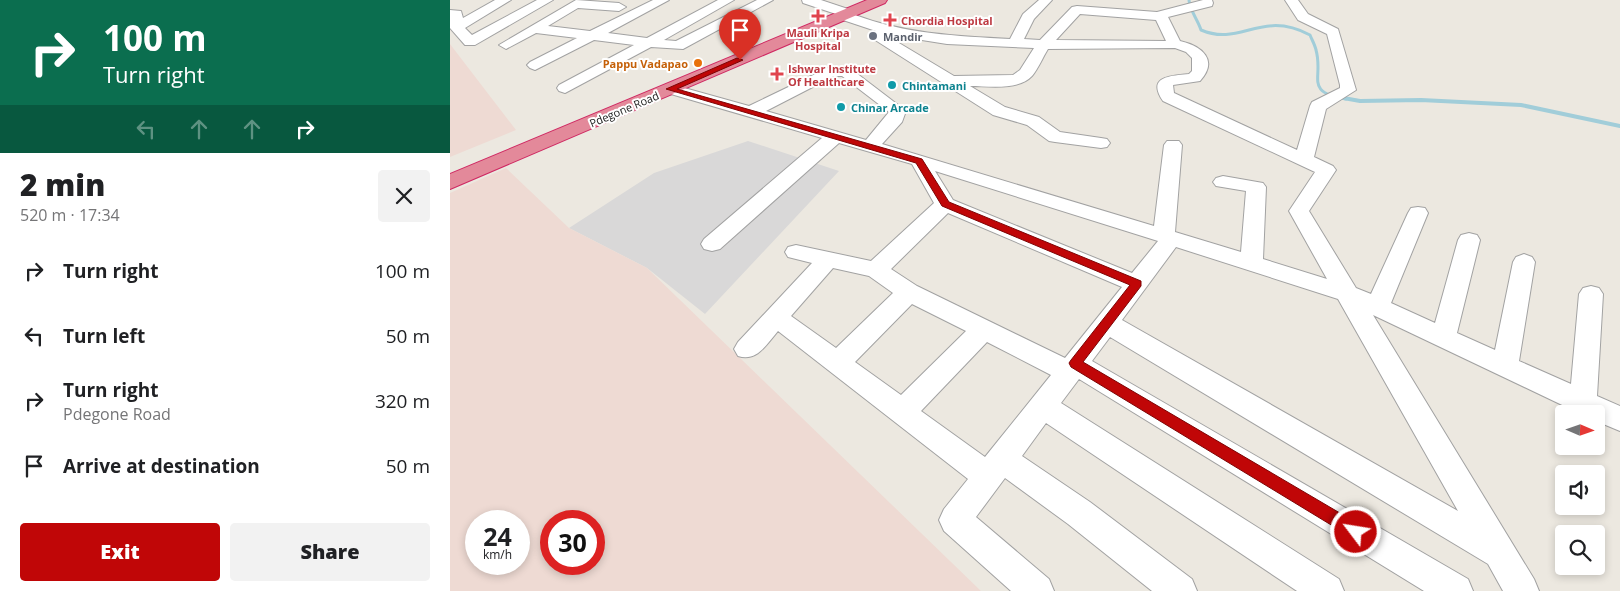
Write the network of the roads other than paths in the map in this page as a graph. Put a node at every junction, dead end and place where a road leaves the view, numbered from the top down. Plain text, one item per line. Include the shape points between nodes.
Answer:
1 (506, 0) edge
2 (547, 0) edge
3 (633, 0) edge
4 (662, 0) edge
5 (728, 0) edge
6 (767, 0) edge
7 (808, 0) edge
8 (880, 0) edge
9 (1046, 0) edge
10 (1291, 0) edge
11 (609, 4) edge
12 (1197, 6) dead end
13 (450, 14) edge
14 (847, 15) junction
15 (1160, 16) junction
16 (870, 26) junction
17 (642, 27) dead end
18 (456, 28) junction
19 (534, 29) junction
20 (569, 33) junction
21 (592, 36) junction
22 (617, 40) junction
23 (648, 41) junction
24 (1015, 43) junction
25 (1174, 44) junction
26 (506, 45) dead end
27 (1043, 45) junction
28 (592, 52) dead end
29 (950, 81) junction
30 (565, 88) dead end
31 (670, 89) junction
32 (749, 113) junction
33 (835, 137) junction
34 (1101, 143) dead end
35 (1173, 145) dead end
36 (869, 146) junction
37 (1304, 159) junction
38 (919, 161) junction
39 (450, 182) edge
40 (1223, 182) dead end
41 (945, 204) junction
42 (1418, 213) dead end
43 (1168, 237) junction
44 (1469, 240) dead end
45 (712, 244) dead end
46 (796, 252) dead end
47 (828, 259) junction
48 (1524, 262) dead end
49 (1252, 263) junction
50 (876, 270) junction
51 (1137, 284) junction
52 (910, 292) junction
53 (1349, 294) junction
54 (1591, 294) dead end
55 (1377, 307) junction
56 (776, 317) junction
57 (1107, 322) junction
58 (984, 329) junction
59 (1443, 338) junction
60 (747, 349) dead end
61 (837, 363) junction
62 (1505, 367) junction
63 (1072, 368) junction
64 (1583, 402) junction
65 (1043, 406) junction
66 (902, 412) junction
67 (1620, 420) edge
68 (995, 468) junction
69 (1500, 553) junction
70 (1037, 591) edge
71 (1180, 591) edge
72 (1327, 591) edge
73 (1456, 591) edge
74 (1522, 591) edge

1 - 18 street
2 - 18 street via 470,42
3 - 11 street
4 - 21 street
5 - 23 street
6 - 23 street via 678,46
7 - 14 street
8 - 14 highway, Pdegone Road
9 - 24 street via 1028,17
10 - 37 street via 1303,16 1333,32 1348,85 1348,90 1321,103 1316,110
11 - 19 street via 576,4
11 - 20 street
12 - 15 street
13 - 18 street via 456,14
14 - 16 street
14 - 31 highway, Pdegone Road
15 - 25 street
15 - 27 street via 1077,10
16 - 24 street via 939,40
16 - 29 street via 873,32
17 - 22 street
19 - 20 street
19 - 26 street
20 - 21 street
20 - 21 street via 532,59
21 - 22 street
22 - 23 street
22 - 28 street
23 - 30 street
24 - 27 street
25 - 27 street
25 - 37 street via 1196,51 1201,68 1194,78 1169,81 1166,93 1169,98
27 - 29 street via 1026,73 1018,79 1007,82
29 - 34 street via 999,111 1034,121 1054,137
31 - 32 street
31 - 39 highway, Pdegone Road
32 - 33 street
32 - 36 street via 832,71 844,71 898,111 896,118
33 - 36 street
33 - 45 street
35 - 43 street
36 - 38 street
37 - 53 street via 1326,170 1299,211
38 - 41 street
38 - 43 street
40 - 49 street via 1256,187
41 - 50 street
41 - 51 street
42 - 55 street
43 - 49 street
43 - 51 street
44 - 59 street
46 - 47 street
47 - 50 street
47 - 56 street
48 - 62 street
49 - 53 street
50 - 52 street
51 - 57 street
52 - 58 street
52 - 61 street
53 - 55 street
53 - 69 street
54 - 64 street
55 - 59 street
56 - 60 street
56 - 61 street
57 - 63 street
57 - 69 street
58 - 63 street
58 - 66 street
59 - 62 street
61 - 66 street
62 - 64 street
63 - 65 street
63 - 73 street
64 - 67 street
65 - 68 street
65 - 72 street
66 - 68 street
68 - 70 street via 955,520
68 - 71 street via 1079,513
69 - 74 street

